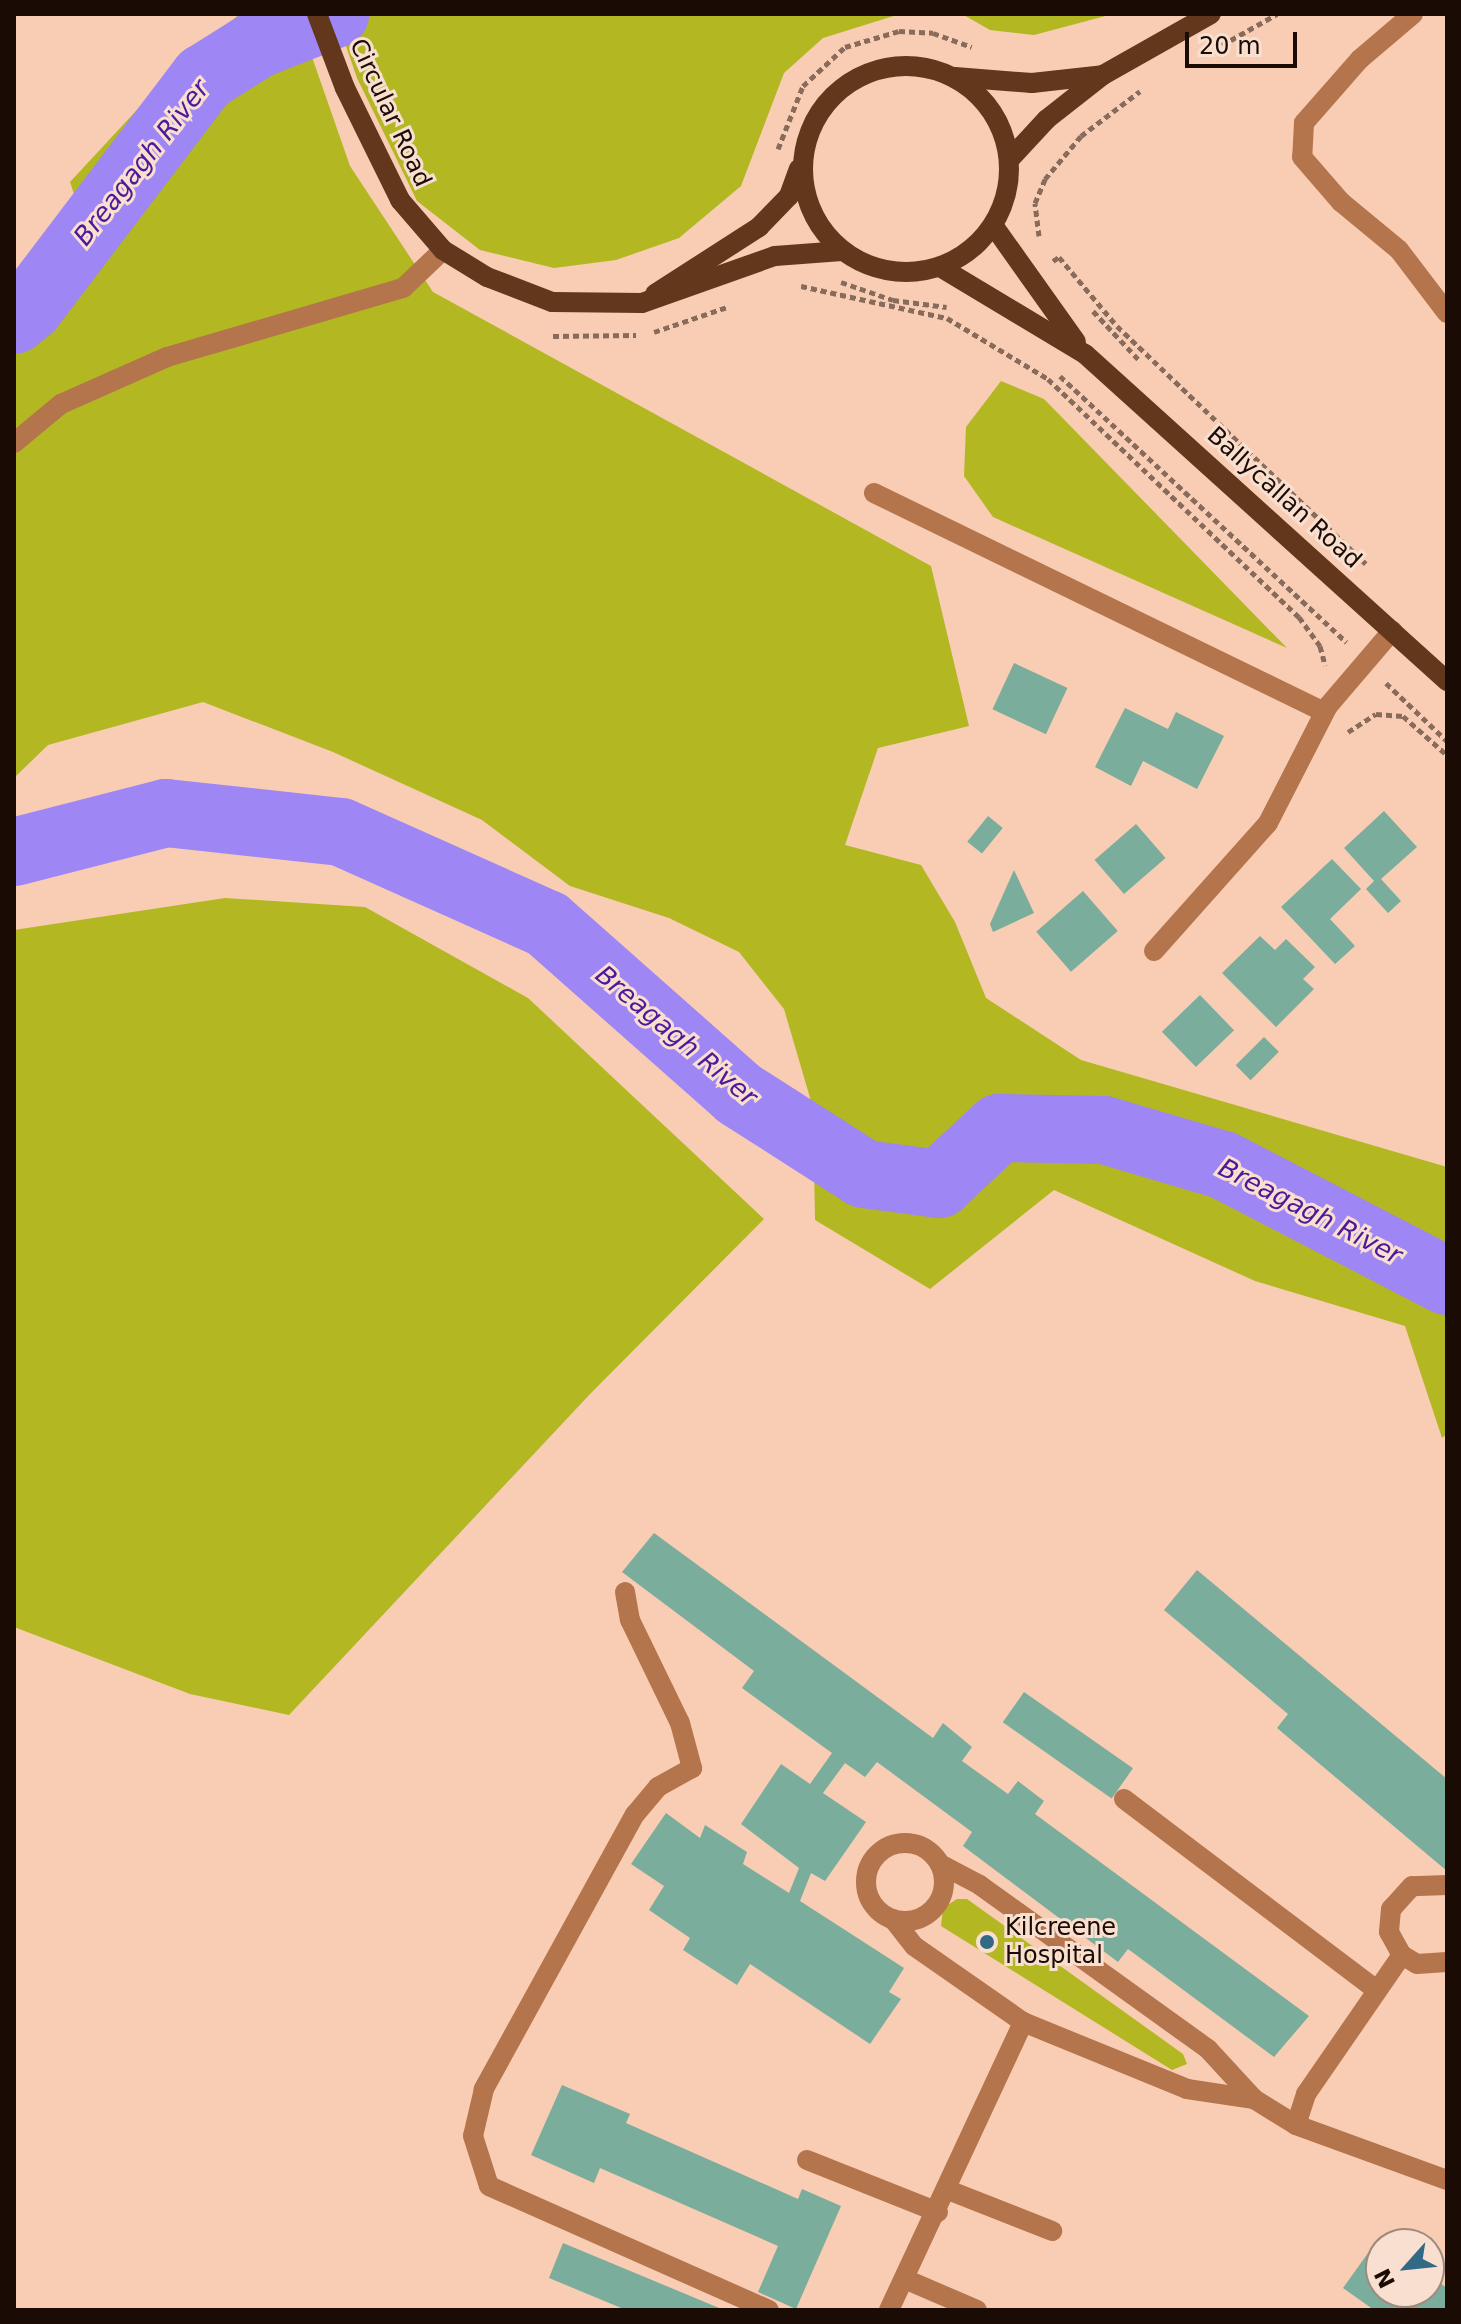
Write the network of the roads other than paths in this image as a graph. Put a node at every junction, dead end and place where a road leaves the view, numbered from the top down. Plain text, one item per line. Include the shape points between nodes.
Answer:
1 (317, 14) edge
2 (1211, 14) edge
3 (1413, 14) edge
4 (1103, 75) junction
5 (955, 77) junction
6 (802, 160) junction
7 (1009, 160) junction
8 (993, 225) junction
9 (443, 250) junction
10 (842, 251) junction
11 (940, 267) junction
12 (642, 303) junction
13 (1447, 313) edge
14 (1085, 354) junction
15 (14, 443) edge
16 (874, 493) dead end
17 (1392, 631) junction
18 (1447, 681) edge
19 (1324, 712) junction
20 (1154, 951) dead end
21 (625, 1592) dead end
22 (1124, 1799) dead end
23 (940, 1864) junction
24 (1447, 1885) edge
25 (893, 1919) junction
26 (1402, 1955) junction
27 (1447, 1962) edge
28 (1377, 1990) junction
29 (1023, 2022) junction
30 (1254, 2099) junction
31 (1296, 2125) junction
32 (807, 2160) dead end
33 (1447, 2180) edge
34 (948, 2190) junction
35 (938, 2212) junction
36 (1052, 2231) dead end
37 (907, 2280) junction
38 (769, 2310) edge
39 (889, 2310) edge
40 (977, 2310) edge

1 - 9 main road, Circular Road via 345,88 400,200
2 - 4 main road, Circular Road
3 - 13 street via 1360,59 1304,123 1302,157 1341,202 1399,250
4 - 5 main road, Circular Road via 1032,83
4 - 7 main road, Circular Road via 1047,119
5 - 6 main road, Circular Road via 922,66 888,66 856,77 810,127
5 - 7 main road, Circular Road via 988,108 1000,127
6 - 10 main road, Circular Road via 805,195 819,226
6 - 12 main road, Circular Road via 789,196 759,227
7 - 8 main road, Circular Road via 1007,194
8 - 11 main road, Circular Road via 970,251
8 - 14 main road, Ballycallan Road
9 - 12 main road, Circular Road via 487,277 552,302
9 - 15 street via 403,288 167,357 61,404
10 - 11 main road, Circular Road via 872,267 906,272
10 - 12 main road, Circular Road via 775,256
11 - 14 main road, Ballycallan Road
14 - 17 main road, Ballycallan Road
16 - 19 street
17 - 18 main road, Ballycallan Road
17 - 19 street via 1364,658
19 - 20 street via 1268,823
21 - 38 street via 630,1620 680,1723 692,1768 658,1787 635,1814 484,2089 473,2136 489,2186
22 - 28 street
23 - 25 street via 944,1890 939,1902 919,1919
23 - 25 street via 933,1854 910,1843 885,1848 876,1857 866,1880 868,1893
23 - 30 street via 980,1885 1208,2049
24 - 26 street via 1412,1886 1391,1909 1389,1932
25 - 29 street via 914,1946
26 - 27 street via 1417,1964
26 - 28 street
28 - 31 street via 1306,2094
29 - 30 street via 1187,2089
29 - 34 street
30 - 31 street
31 - 33 street
32 - 35 street
34 - 35 street
34 - 36 street
35 - 37 street
37 - 39 street
37 - 40 street

